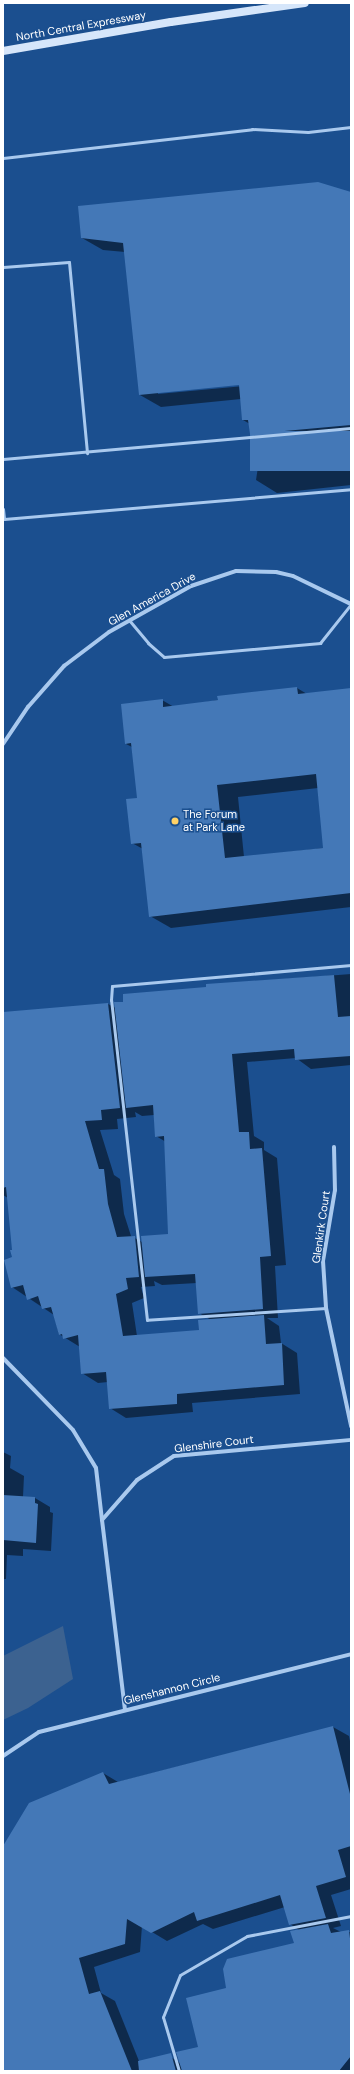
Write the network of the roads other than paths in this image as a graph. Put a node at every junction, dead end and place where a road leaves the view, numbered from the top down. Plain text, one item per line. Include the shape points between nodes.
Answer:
1 (305, 3) edge
2 (3, 51) edge
3 (351, 127) edge
4 (3, 158) edge
5 (3, 267) edge
6 (351, 428) edge
7 (87, 453) junction
8 (3, 459) edge
9 (351, 489) edge
10 (3, 509) edge
11 (351, 604) edge
12 (129, 620) junction
13 (3, 744) edge
14 (351, 965) edge
15 (334, 1147) dead end
16 (326, 1308) junction
17 (3, 1358) edge
18 (351, 1426) edge
19 (351, 1440) edge
20 (102, 1520) junction
21 (351, 1654) edge
22 (125, 1710) junction
23 (3, 1756) edge
24 (351, 1916) edge
25 (179, 2071) edge

1 - 2 main road, North Central Expressway via 171,22
3 - 4 lane via 308,132 252,129
5 - 7 lane via 68,262
6 - 7 lane
7 - 8 lane
9 - 10 lane via 4,519
11 - 12 street, Glen America Drive via 293,576 269,571 242,570 191,586
11 - 12 lane via 320,643 164,657 148,644
12 - 13 street, Glen America Drive via 90,645 60,671 28,707
14 - 16 lane via 112,986 111,1000 147,1320
15 - 16 street, Glenkirk Court via 335,1190 323,1261
16 - 18 street, Glenkirk Court
17 - 20 street via 73,1430 96,1468
19 - 20 street, Glenshire Court via 174,1456 137,1480
20 - 22 street
21 - 22 street, Glenshannon Circle
22 - 23 street, Glenshannon Circle via 39,1732
24 - 25 lane via 247,1936 180,1975 163,2017

